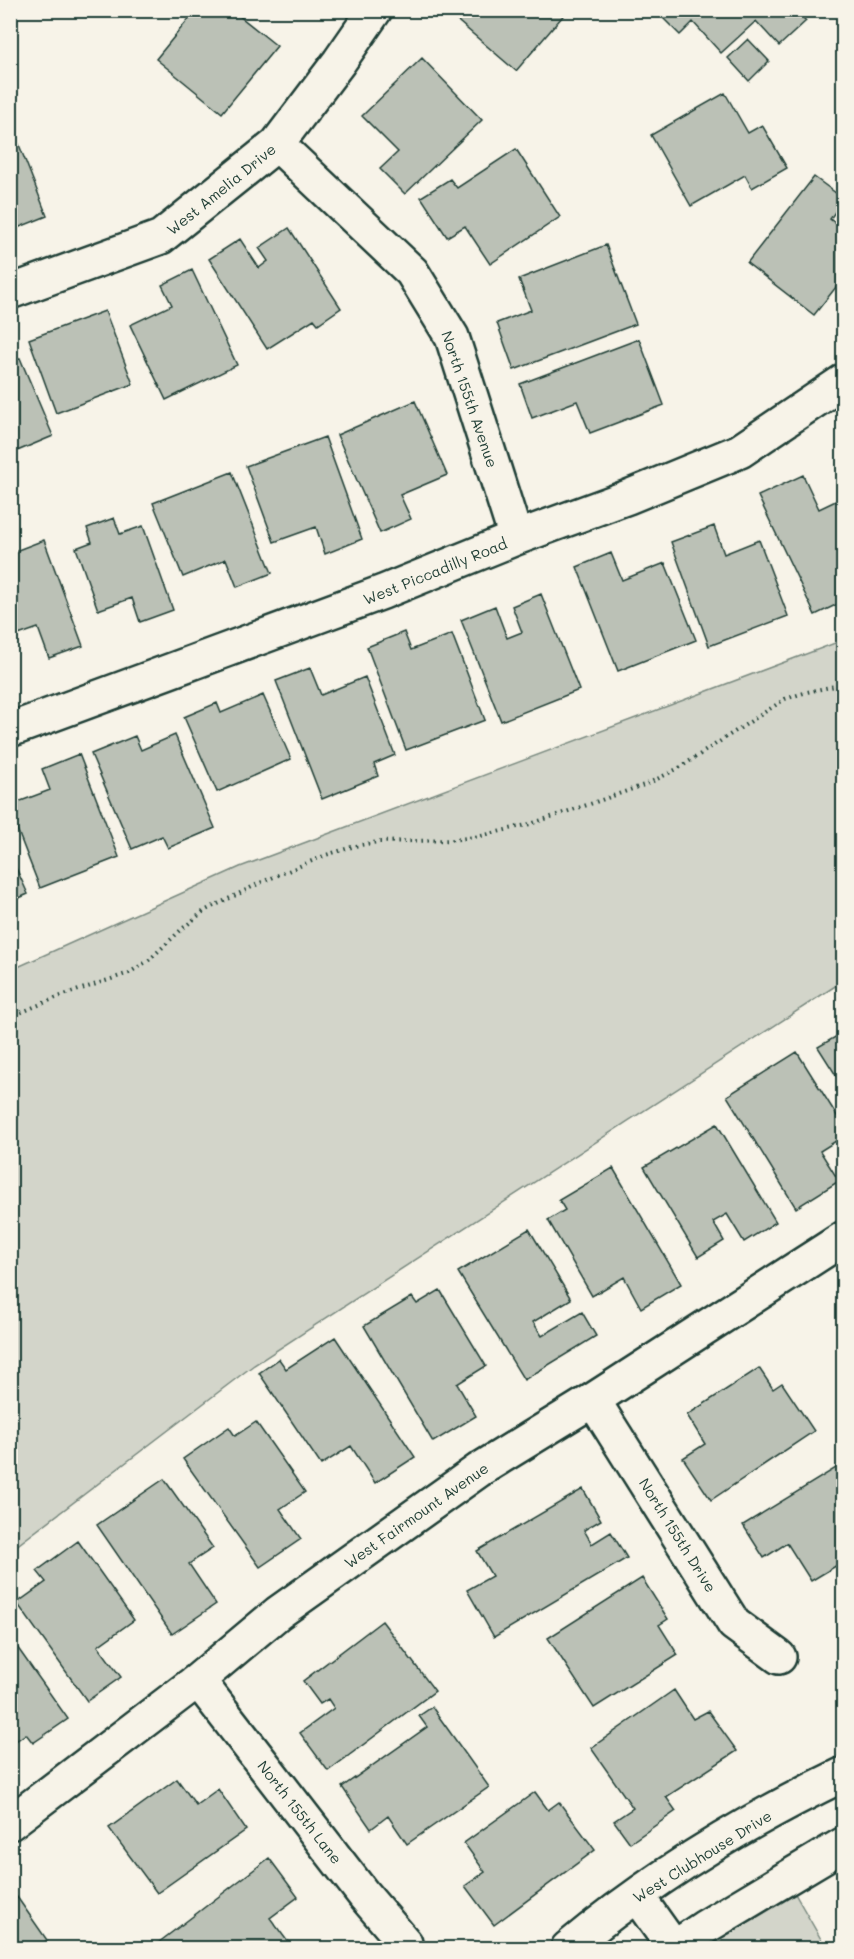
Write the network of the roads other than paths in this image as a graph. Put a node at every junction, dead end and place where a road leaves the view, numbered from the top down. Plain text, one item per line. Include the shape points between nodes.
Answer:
1 (375, 10) edge
2 (277, 144) junction
3 (10, 292) edge
4 (843, 383) edge
5 (516, 538) junction
6 (10, 730) edge
7 (843, 1238) edge
8 (593, 1400) junction
9 (779, 1657) dead end
10 (198, 1680) junction
11 (843, 1774) edge
12 (10, 1823) edge
13 (843, 1844) edge
14 (636, 1896) junction
15 (405, 1943) dead end
16 (568, 1948) edge
17 (674, 1948) edge

1 - 2 street, West Amelia Drive
2 - 3 street, West Amelia Drive via 161,237
2 - 5 street, North 155th Avenue via 412,272 452,337
4 - 5 street, West Piccadilly Road via 740,451
5 - 6 street, West Piccadilly Road via 383,592
7 - 8 street, West Fairmount Avenue
8 - 9 street, North 155th Drive via 734,1624
8 - 10 street, West Fairmount Avenue via 479,1470 279,1613
10 - 12 street, West Fairmount Avenue
10 - 15 street, North 155th Lane via 363,1895
11 - 14 street, West Clubhouse Drive via 714,1845
13 - 17 street
14 - 16 street, West Clubhouse Drive
14 - 17 street

